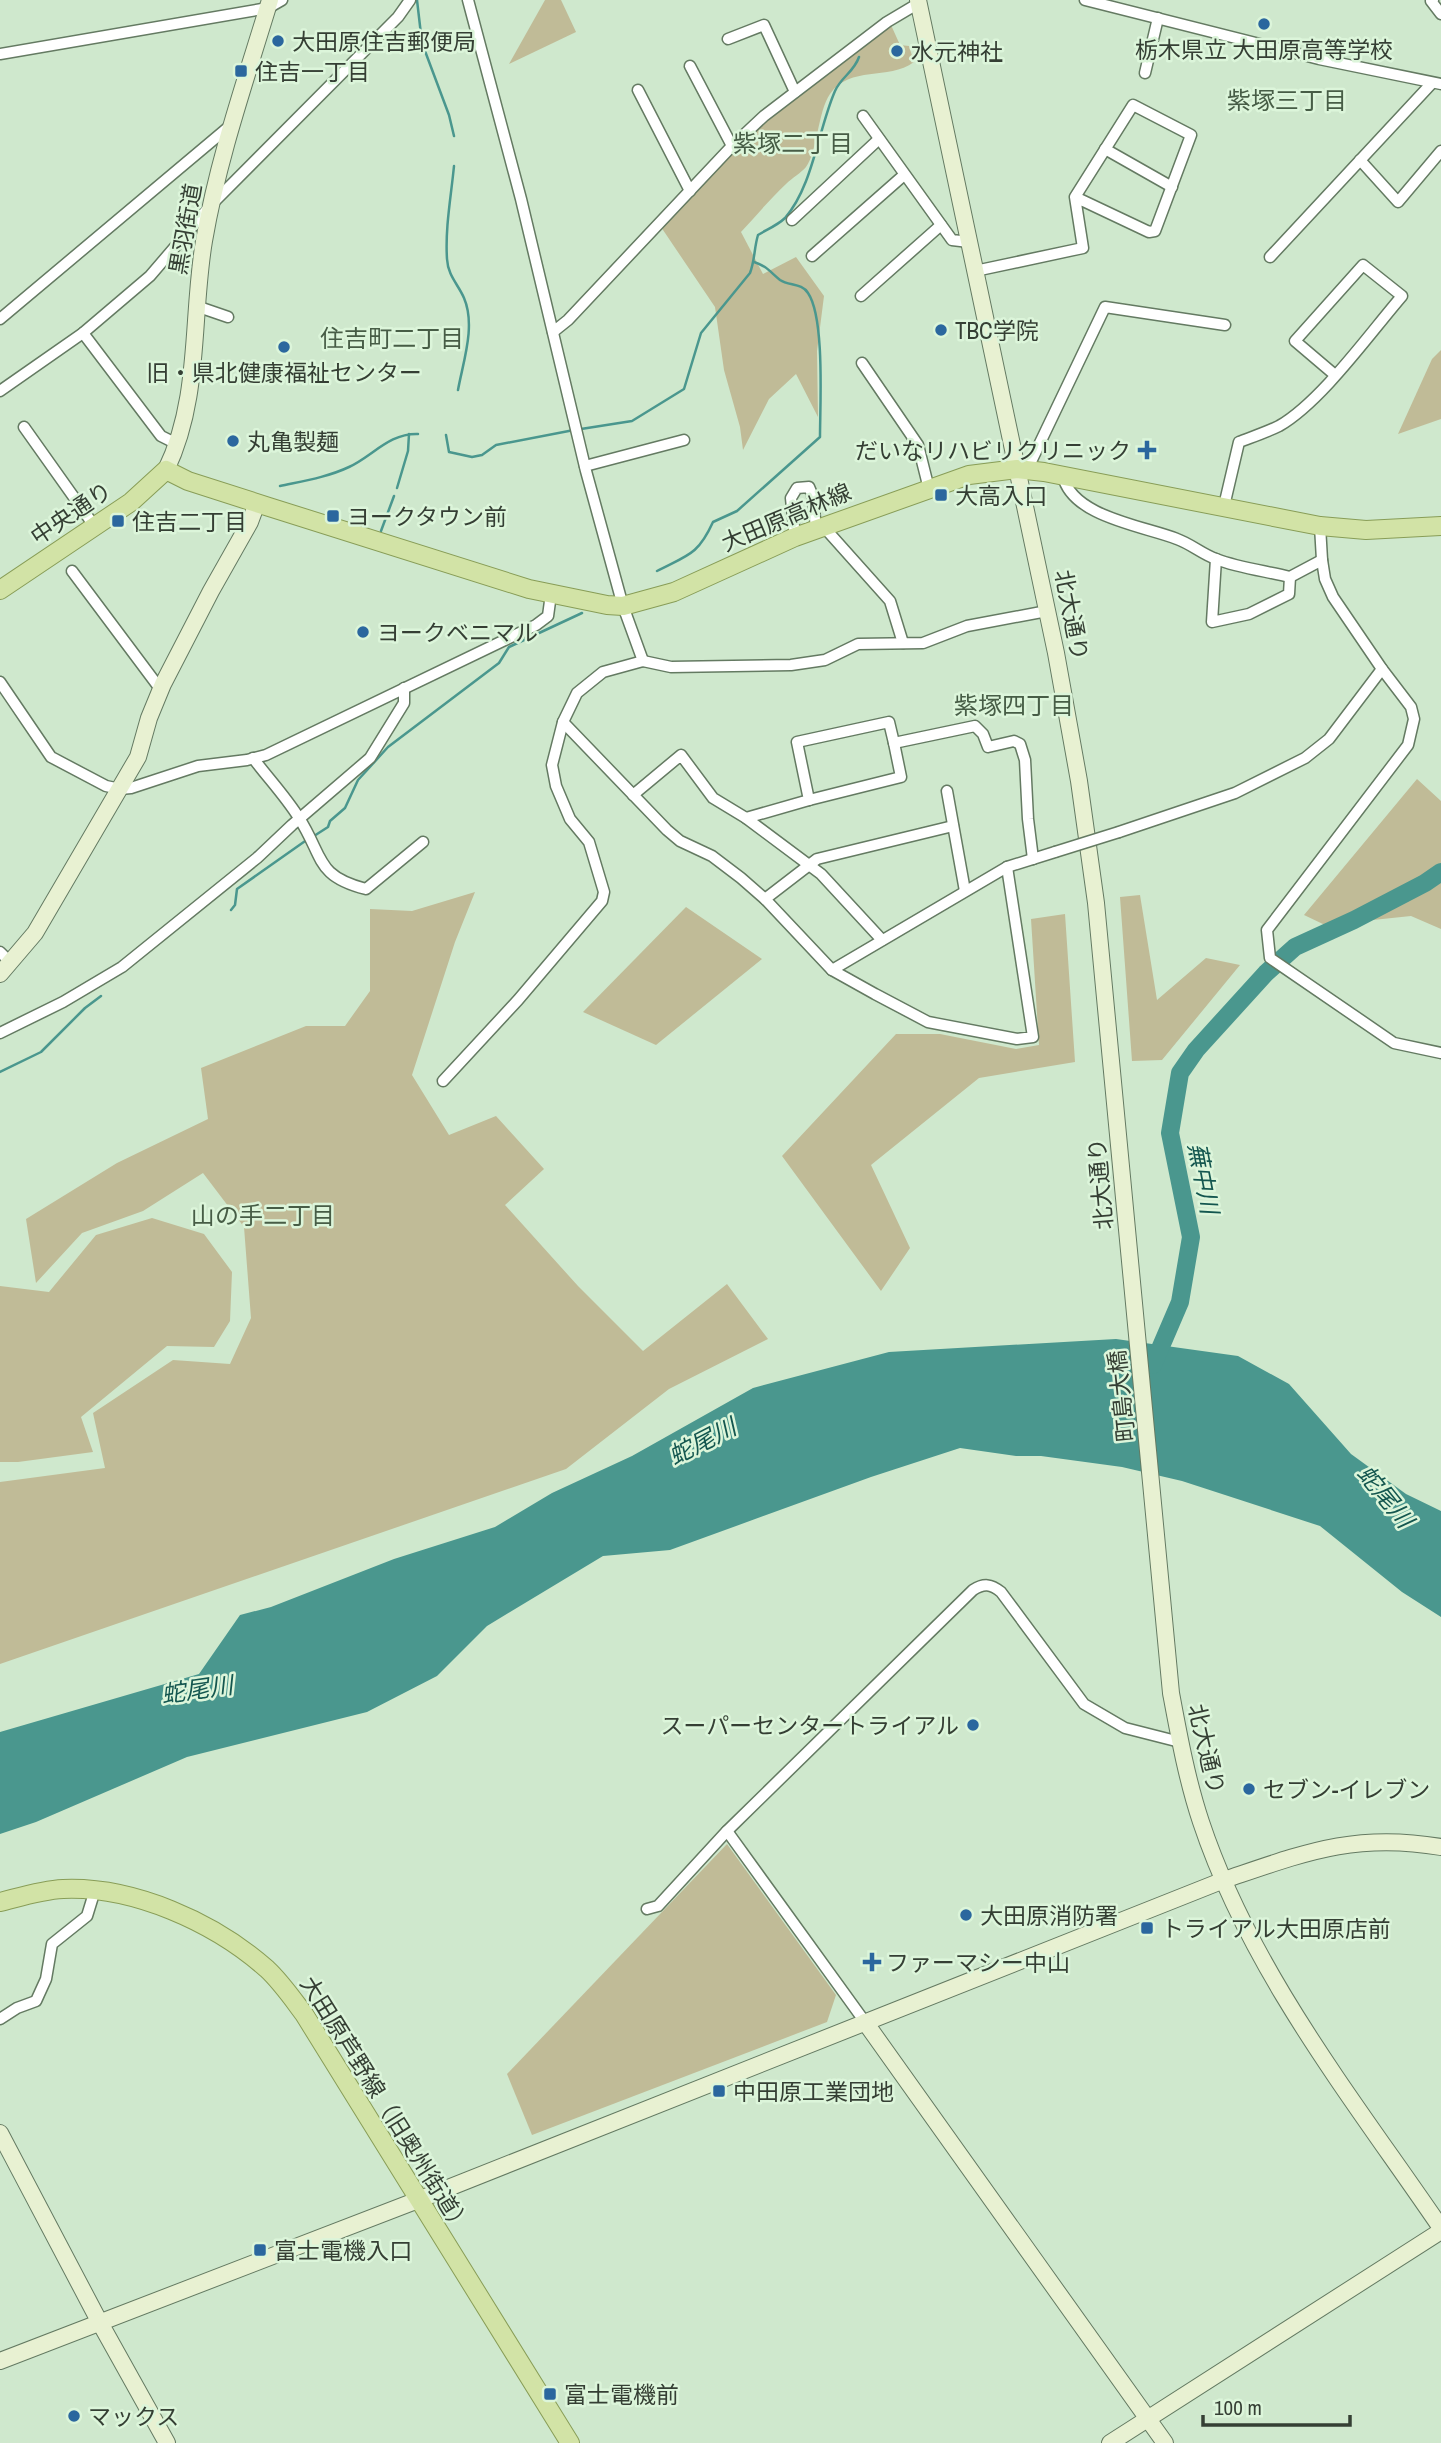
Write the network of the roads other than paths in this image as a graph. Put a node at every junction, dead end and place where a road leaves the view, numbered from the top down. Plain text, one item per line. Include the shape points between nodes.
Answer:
1 (410, 0) edge
2 (468, 0) edge
3 (1086, 0) edge
4 (1433, 0) edge
5 (918, 1) edge
6 (273, 3) edge
7 (1441, 14) edge
8 (1158, 18) junction
9 (728, 39) dead end
10 (0, 54) edge
11 (690, 66) dead end
12 (1145, 73) dead end
13 (1436, 83) edge
14 (638, 90) dead end
15 (795, 92) junction
16 (863, 116) dead end
17 (233, 124) junction
18 (879, 139) junction
19 (732, 146) junction
20 (1105, 149) junction
21 (1441, 151) edge
22 (1360, 160) junction
23 (904, 175) junction
24 (1172, 187) junction
25 (690, 191) junction
26 (1075, 197) junction
27 (210, 206) junction
28 (792, 220) dead end
29 (941, 225) junction
30 (969, 242) junction
31 (812, 256) dead end
32 (1270, 257) dead end
33 (975, 271) junction
34 (861, 296) dead end
35 (196, 306) junction
36 (228, 317) dead end
37 (0, 319) edge
38 (1225, 325) dead end
39 (553, 332) junction
40 (83, 333) junction
41 (862, 363) dead end
42 (1335, 375) junction
43 (0, 391) edge
44 (24, 427) dead end
45 (684, 440) dead end
46 (177, 444) junction
47 (585, 466) junction
48 (166, 470) junction
49 (1022, 470) junction
50 (1063, 476) junction
51 (929, 489) junction
52 (257, 503) junction
53 (1224, 506) junction
54 (1320, 526) junction
55 (1441, 526) edge
56 (95, 527) junction
57 (820, 528) junction
58 (795, 537) junction
59 (1216, 559) junction
60 (1322, 560) junction
61 (72, 571) dead end
62 (1290, 577) junction
63 (0, 590) edge
64 (551, 594) junction
65 (623, 606) junction
66 (1047, 611) junction
67 (903, 643) junction
68 (643, 661) junction
69 (1382, 669) junction
70 (0, 682) edge
71 (404, 688) junction
72 (161, 690) junction
73 (563, 722) junction
74 (894, 743) junction
75 (253, 758) junction
76 (120, 789) junction
77 (947, 791) dead end
78 (633, 795) junction
79 (810, 800) junction
80 (746, 818) junction
81 (299, 819) junction
82 (953, 826) junction
83 (423, 842) dead end
84 (1033, 859) junction
85 (809, 864) junction
86 (1007, 867) junction
87 (965, 891) junction
88 (765, 899) junction
89 (882, 940) junction
90 (4, 963) edge
91 (832, 970) junction
92 (0, 1033) edge
93 (1441, 1053) edge
94 (443, 1081) dead end
95 (1133, 1289) joint
96 (1154, 1498) joint
97 (1180, 1742) junction
98 (727, 1831) junction
99 (1441, 1847) edge
100 (1224, 1880) junction
101 (95, 1890) junction
102 (0, 1902) edge
103 (647, 1909) dead end
104 (0, 2019) edge
105 (865, 2022) junction
106 (0, 2133) edge
107 (418, 2200) junction
108 (1441, 2230) edge
109 (99, 2321) junction
110 (0, 2361) edge
111 (1147, 2419) junction
112 (167, 2443) edge
113 (570, 2443) edge
114 (1110, 2443) edge
115 (1165, 2443) edge

1 - 27 street
2 - 39 street
3 - 8 street
4 - 7 street
5 - 15 street
5 - 30 street, 北大通り
6 - 10 street
6 - 17 street, 黒羽街道
8 - 12 street
8 - 13 street
9 - 15 street via 764,24
11 - 19 street
13 - 22 street
14 - 25 street
15 - 19 street
16 - 18 street
17 - 27 street, 黒羽街道
17 - 37 street
18 - 23 street
18 - 28 street
19 - 25 street
20 - 24 street
20 - 24 street via 1133,105 1191,135
20 - 26 street
21 - 22 street via 1398,202
22 - 32 street
23 - 29 street
23 - 31 street
24 - 26 street via 1155,231 1149,232
25 - 39 street
26 - 33 street via 1083,248
27 - 35 street, 黒羽街道
27 - 40 street via 150,276
29 - 30 street via 952,240
29 - 34 street
30 - 33 street, 北大通り
33 - 49 street, 北大通り
35 - 36 street
35 - 46 street, 黒羽街道 via 191,387
38 - 49 street via 1105,307
39 - 47 street
40 - 43 street
40 - 46 street via 161,436
41 - 51 street via 918,445
42 - 42 street via 1296,341 1363,265 1402,296
42 - 53 street via 1279,426 1239,442
44 - 56 street
45 - 47 street
46 - 48 street, 黒羽街道
47 - 65 street
48 - 52 main road, 大田原高林線
48 - 56 main road, 中央通り
49 - 50 main road, 大田原高林線
49 - 51 main road, 大田原高林線 via 985,471
49 - 66 street, 北大通り
50 - 53 main road, 大田原高林線
50 - 59 street via 1074,496 1105,515 1180,540
51 - 57 main road, 大田原高林線
52 - 64 main road, 大田原高林線
52 - 72 street
53 - 54 main road, 大田原高林線
54 - 55 main road, 大田原高林線 via 1366,530
54 - 60 street
56 - 63 main road, 中央通り
57 - 58 main road, 大田原高林線
57 - 58 street via 812,515 815,499 809,487 797,488 791,498
57 - 67 street via 890,601
58 - 65 main road, 大田原高林線 via 674,592
59 - 62 street
59 - 62 street via 1212,622 1249,614 1289,594
60 - 62 street
60 - 69 street via 1333,597
61 - 72 street
64 - 65 main road, 大田原高林線
64 - 71 street via 548,616 536,625
65 - 68 street
66 - 67 street via 967,626 923,643
66 - 95 street, 北大通り via 1096,903
67 - 68 street via 858,644 825,660 790,665 671,667
68 - 73 street via 603,672 577,693
69 - 84 street, bridge via 1329,738 1305,758 1235,793
69 - 93 street via 1412,706 1408,745 1267,930 1270,958 1394,1043
70 - 76 street via 51,757
71 - 75 street
71 - 81 street via 404,703 370,758
72 - 76 street via 138,757
73 - 78 street
73 - 94 street via 552,765 556,786 570,819 589,842 604,892 602,901
74 - 79 street via 901,777
74 - 79 street via 889,722 797,742
74 - 84 street via 975,726 988,747 1014,741 1020,744
75 - 76 street via 198,766
75 - 81 street
76 - 90 street via 35,933
77 - 82 street
78 - 80 street via 681,755 713,798
78 - 88 street via 673,836 712,856
79 - 80 street
80 - 85 street
81 - 83 street via 324,867 342,883 366,889
81 - 92 street via 122,967
82 - 85 street
82 - 87 street
84 - 86 street
85 - 88 street
85 - 89 street
86 - 87 street
86 - 91 street via 1033,1037 1017,1039 928,1022
87 - 89 street
88 - 91 street
89 - 91 street
95 - 96 street, 町島大橋
96 - 97 street, 北大通り via 1171,1693
97 - 98 street via 1125,1728 1084,1703 1001,1592 982,1584
97 - 100 street, 北大通り via 1200,1821
98 - 103 street via 658,1906
98 - 105 street
99 - 100 street via 1397,1842 1343,1844
100 - 105 street
100 - 108 street, 北大通り via 1269,1970
101 - 102 main road, 大田原芦野線（旧奥州街道） via 61,1889
101 - 104 street via 87,1916 52,1944 46,1979 36,2001
101 - 107 main road, 大田原芦野線（旧奥州街道） via 158,1904 222,1937 267,1969 304,2014
105 - 107 street
105 - 111 street
106 - 109 street
107 - 109 street
107 - 113 main road, 大田原芦野線（旧奥州街道）
108 - 111 street
109 - 110 street
109 - 112 street
111 - 114 street
111 - 115 street

